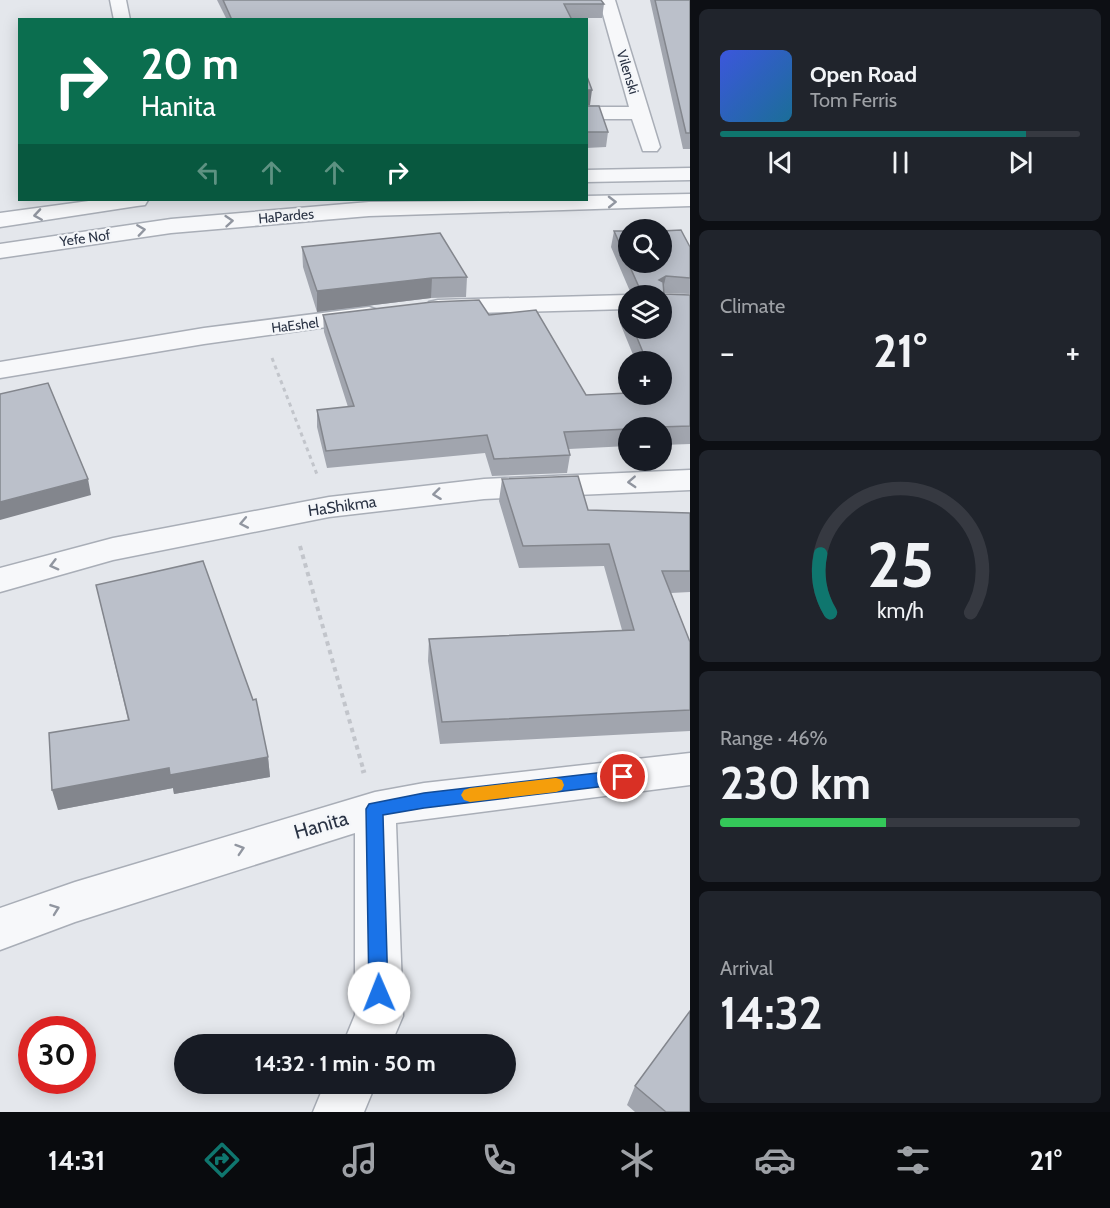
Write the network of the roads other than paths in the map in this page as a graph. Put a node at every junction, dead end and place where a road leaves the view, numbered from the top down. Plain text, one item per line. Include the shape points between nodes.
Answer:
1 (118, 0) edge
2 (607, 0) edge
3 (122, 18) edge
4 (616, 30) junction
5 (596, 31) dead end
6 (588, 113) edge
7 (640, 113) junction
8 (651, 147) dead end
9 (690, 174) edge
10 (588, 176) edge
11 (690, 200) edge
12 (130, 201) edge
13 (167, 217) joint
14 (0, 220) edge
15 (0, 251) edge
16 (618, 302) edge
17 (0, 370) edge
18 (690, 480) edge
19 (0, 580) edge
20 (690, 769) edge
21 (375, 809) junction
22 (0, 929) edge
23 (371, 1034) edge
24 (346, 1094) edge
25 (338, 1112) edge

1 - 3 street
2 - 4 street, Vilenski
4 - 5 street, Vilenski
4 - 7 street, Vilenski
6 - 7 street, Vilenski
7 - 8 street, Vilenski
9 - 10 street
13 -> 11 street, HaPardes
12 -> 14 street, Yefe Nof
15 -> 13 street, Yefe Nof
16 - 17 street, HaEshel via 403,311 204,336
18 -> 19 street, HaShikma via 484,489 329,507 113,549
20 - 21 street, Hanita
22 -> 21 street, Hanita via 108,891
21 - 23 street via 379,1016
24 - 25 street

